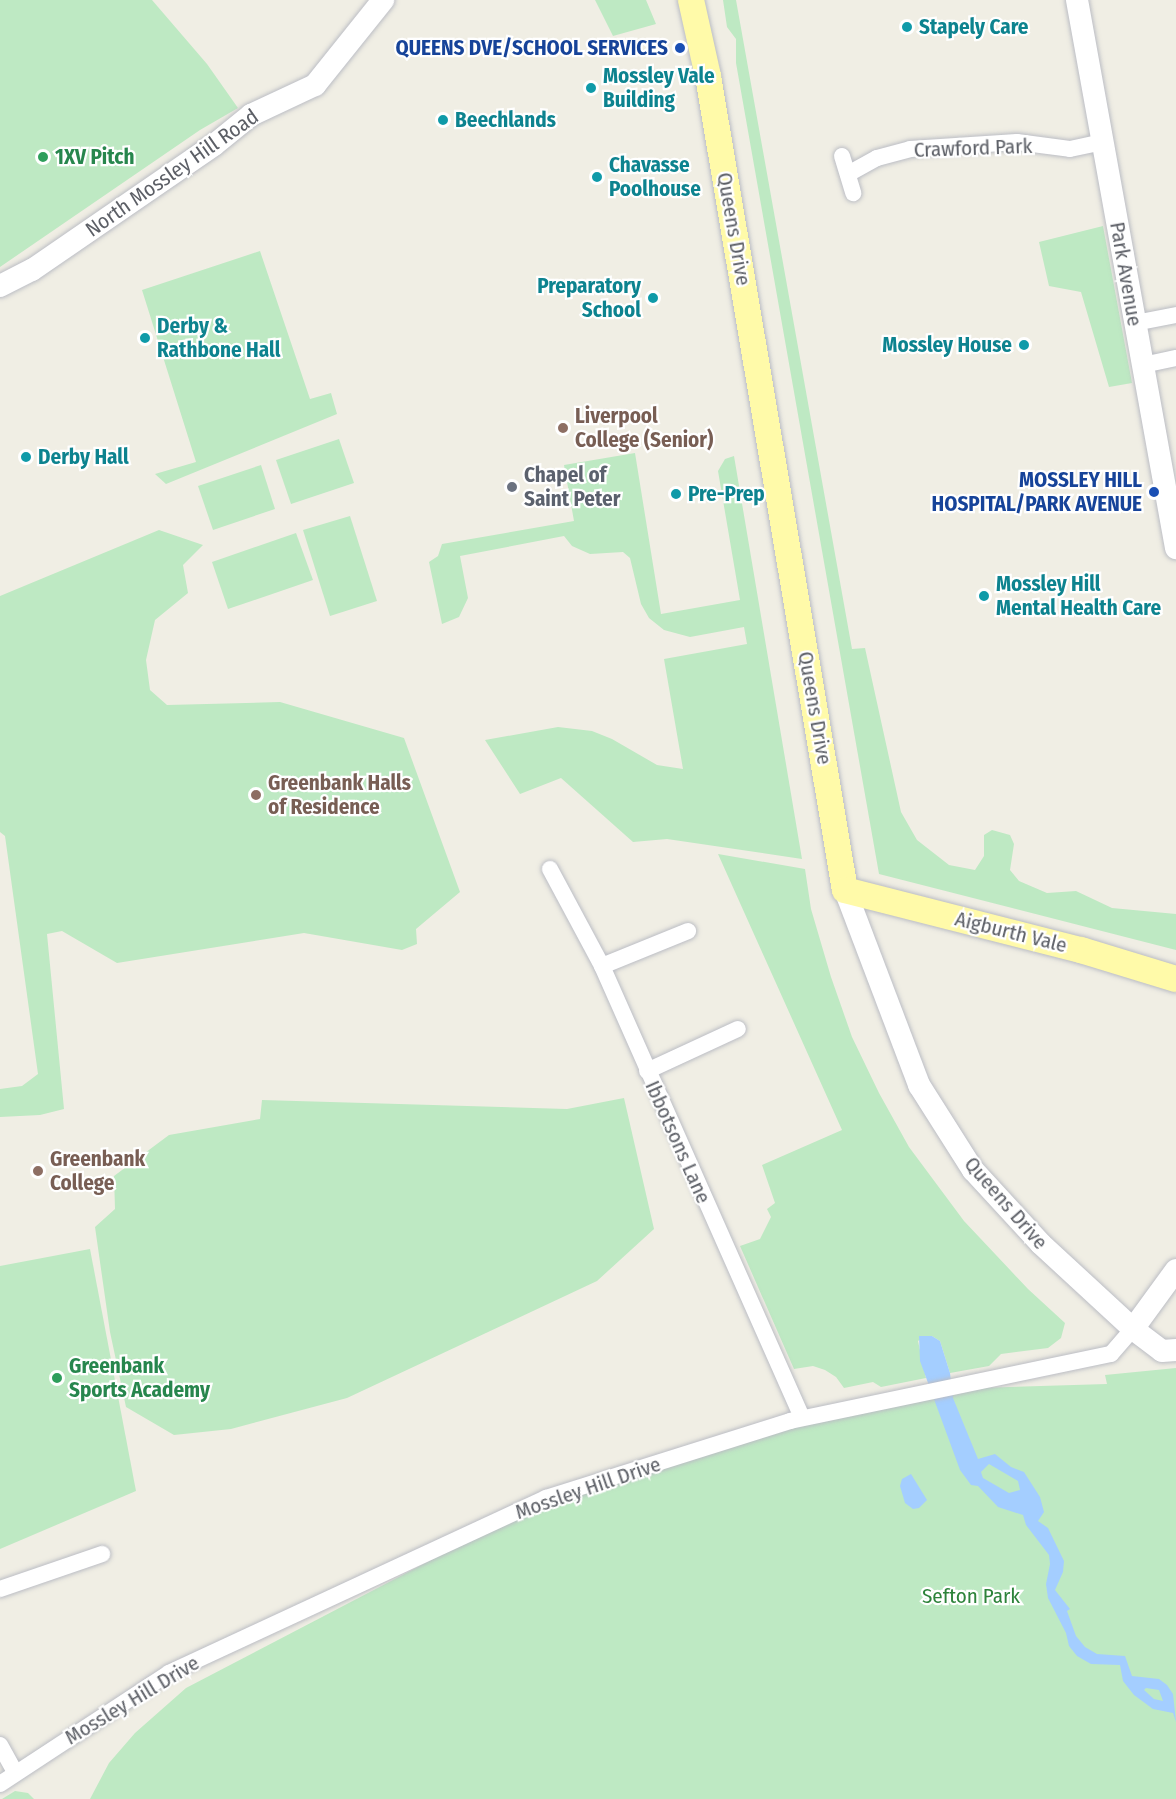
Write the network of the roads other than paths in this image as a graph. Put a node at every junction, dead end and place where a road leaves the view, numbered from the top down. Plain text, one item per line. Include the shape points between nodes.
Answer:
1 (383, 0) edge
2 (691, 0) edge
3 (1077, 0) edge
4 (1103, 142) junction
5 (842, 156) dead end
6 (848, 174) junction
7 (853, 193) dead end
8 (0, 286) edge
9 (1176, 315) edge
10 (1135, 323) junction
11 (1176, 358) edge
12 (1143, 365) junction
13 (1176, 548) edge
14 (550, 869) dead end
15 (845, 890) junction
16 (688, 931) dead end
17 (602, 966) junction
18 (1176, 979) edge
19 (738, 1029) dead end
20 (647, 1071) junction
21 (1176, 1270) edge
22 (1133, 1329) junction
23 (1176, 1350) edge
24 (802, 1418) junction
25 (102, 1554) dead end
26 (0, 1589) edge
27 (0, 1744) edge
28 (15, 1773) junction
29 (0, 1784) edge

1 - 8 street, North Mossley Hill Road via 315,85 251,115 214,145 32,270
2 - 15 main road, Queens Drive via 710,88
3 - 4 street, Park Avenue
4 - 6 street, Crawford Park via 1070,149 1017,142 910,149 877,158
4 - 10 street, Park Avenue
5 - 6 street
6 - 7 street
9 - 10 street
10 - 12 street, Park Avenue
11 - 12 street
12 - 13 street, Park Avenue
14 - 17 street, Ibbotsons Lane
15 - 18 main road, Aigburth Vale via 1081,950
15 - 22 street, Queens Drive via 919,1085 973,1170 1041,1244
16 - 17 street
17 - 20 street, Ibbotsons Lane
19 - 20 street
20 - 24 street, Ibbotsons Lane
21 - 22 street
22 - 23 street via 1162,1351
22 - 24 street, Mossley Hill Drive via 1111,1354
24 - 28 street, Mossley Hill Drive via 535,1503 169,1673
25 - 26 street
27 - 28 street
28 - 29 street, Mossley Hill Drive

